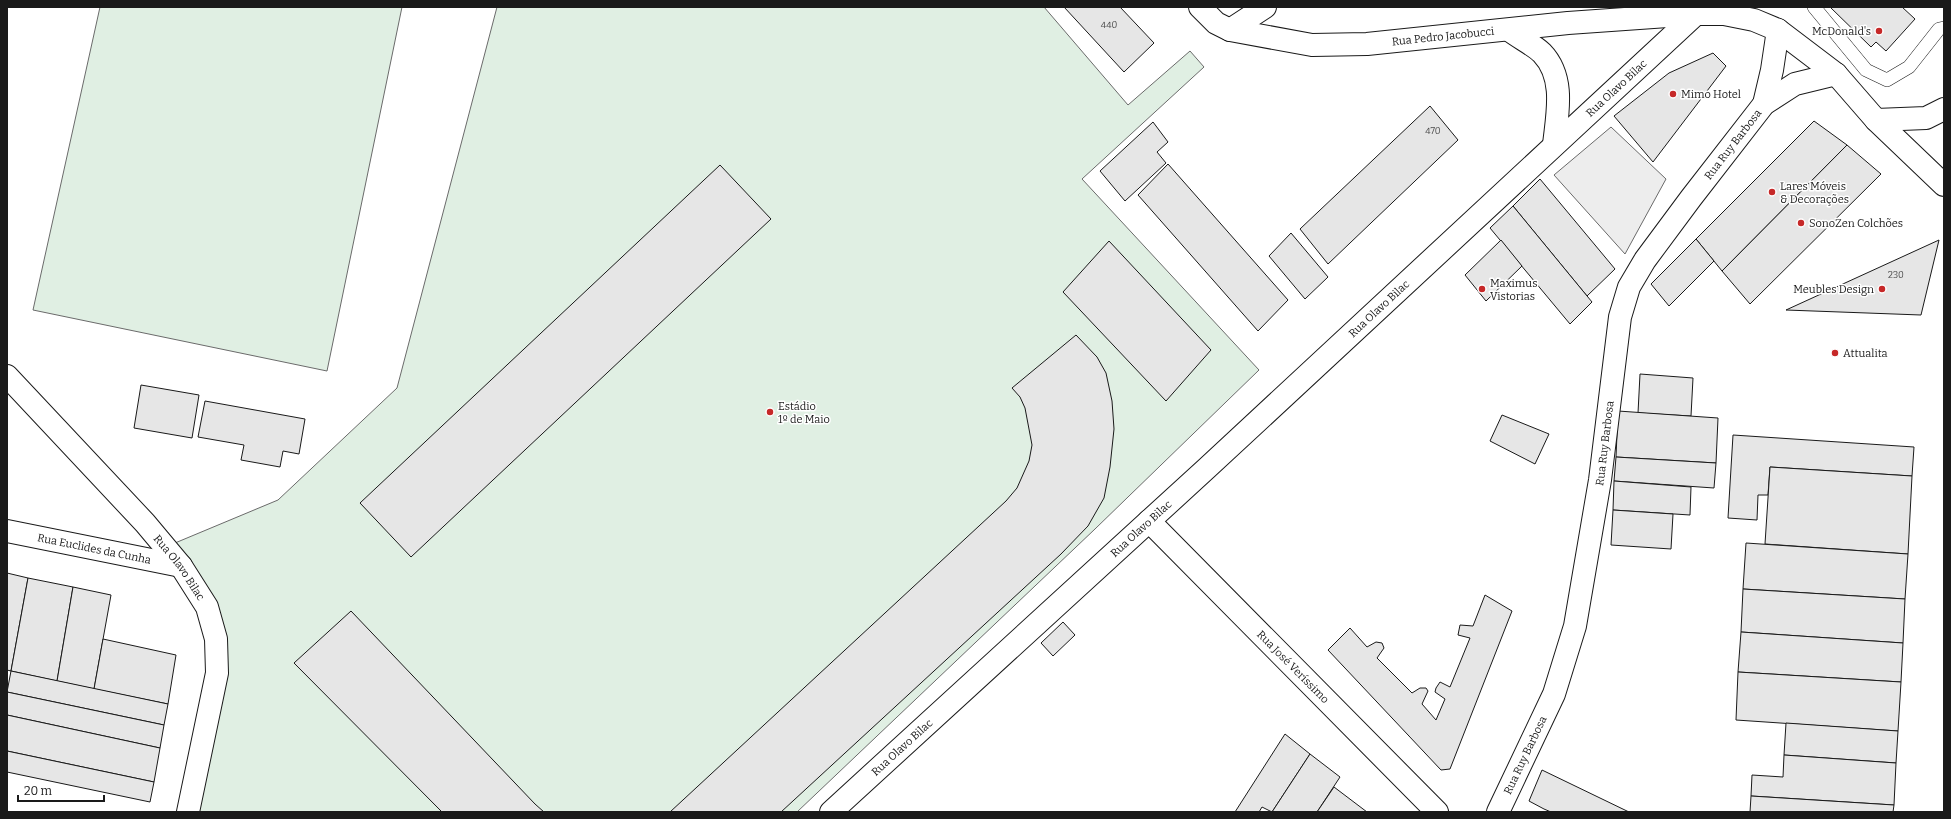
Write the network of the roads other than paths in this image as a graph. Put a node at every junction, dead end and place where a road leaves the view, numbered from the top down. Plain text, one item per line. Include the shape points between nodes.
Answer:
1 (1200, 7) edge
2 (1265, 7) edge
3 (1814, 7) edge
4 (1696, 14) junction
5 (1944, 28) edge
6 (1230, 30) junction
7 (1509, 30) junction
8 (1778, 30) junction
9 (1836, 74) junction
10 (1764, 104) junction
11 (1944, 109) edge
12 (1876, 120) junction
13 (1554, 145) junction
14 (1944, 185) edge
15 (7, 376) edge
16 (1149, 521) junction
17 (7, 531) edge
18 (181, 566) junction
19 (188, 812) edge
20 (831, 812) edge
21 (1437, 812) edge
22 (1498, 812) edge

1 - 6 street, Rua Pedro Jacobucci via 1216,23
2 - 6 street
3 - 5 lane via 1866,70 1887,80 1909,67 1939,30
4 - 7 street, Rua Pedro Jacobucci
4 - 8 street via 1754,20
4 - 13 street, Rua Olavo Bilac
6 - 7 street, Rua Pedro Jacobucci via 1312,45 1367,44
7 - 13 street via 1542,53 1552,67 1559,100
8 - 9 street
8 - 10 street, Rua Ruy Barbosa
9 - 10 street, Rua Ruy Barbosa via 1795,84
9 - 12 street
10 - 22 street, Rua Ruy Barbosa via 1645,260 1629,287 1620,317 1600,480 1575,626 1554,694
11 - 12 street via 1926,118
12 - 14 street
13 - 16 street, Rua Olavo Bilac
15 - 18 street, Rua Olavo Bilac via 145,523
16 - 20 street, Rua Olavo Bilac
16 - 21 street, Rua José Veríssimo
17 - 18 street, Rua Euclides da Cunha
18 - 19 street, Rua Olavo Bilac via 207,607 216,639 217,673

